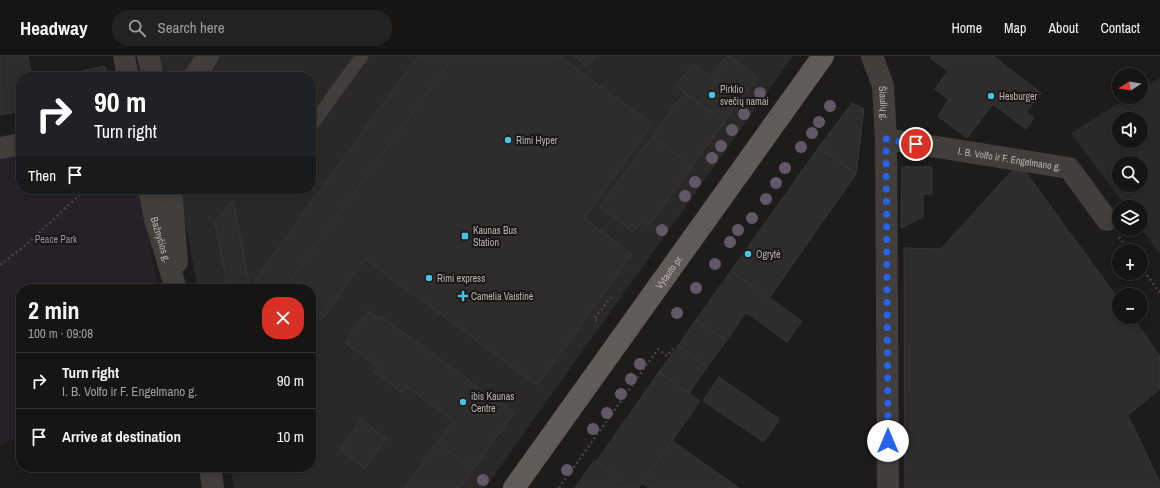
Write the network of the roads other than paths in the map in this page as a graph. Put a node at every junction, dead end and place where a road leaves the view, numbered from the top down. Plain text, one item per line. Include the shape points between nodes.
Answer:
1 (124, 56) edge
2 (148, 56) edge
3 (208, 56) edge
4 (362, 56) edge
5 (824, 56) edge
6 (872, 56) edge
7 (127, 72) edge
8 (152, 72) edge
9 (197, 72) edge
10 (316, 119) edge
11 (886, 139) junction
12 (16, 145) edge
13 (0, 148) edge
14 (150, 194) edge
15 (171, 194) edge
16 (1107, 220) dead end
17 (175, 284) edge
18 (177, 284) edge
19 (211, 472) edge
20 (213, 488) edge
21 (514, 488) edge
22 (888, 488) edge

1 - 7 street
2 - 8 street
3 - 9 street
4 - 10 lane
5 - 21 main road, Vytauto pr.
6 - 11 street, Šiaulių g. via 883,86
11 - 16 street, I. B. Volfo ir F. Engelmano g. via 1069,168
11 - 22 street, Šiaulių g.
12 - 13 street
14 - 17 street, Bažnyčios g. via 154,219
15 - 18 street, Bažnyčios g.
19 - 20 street

